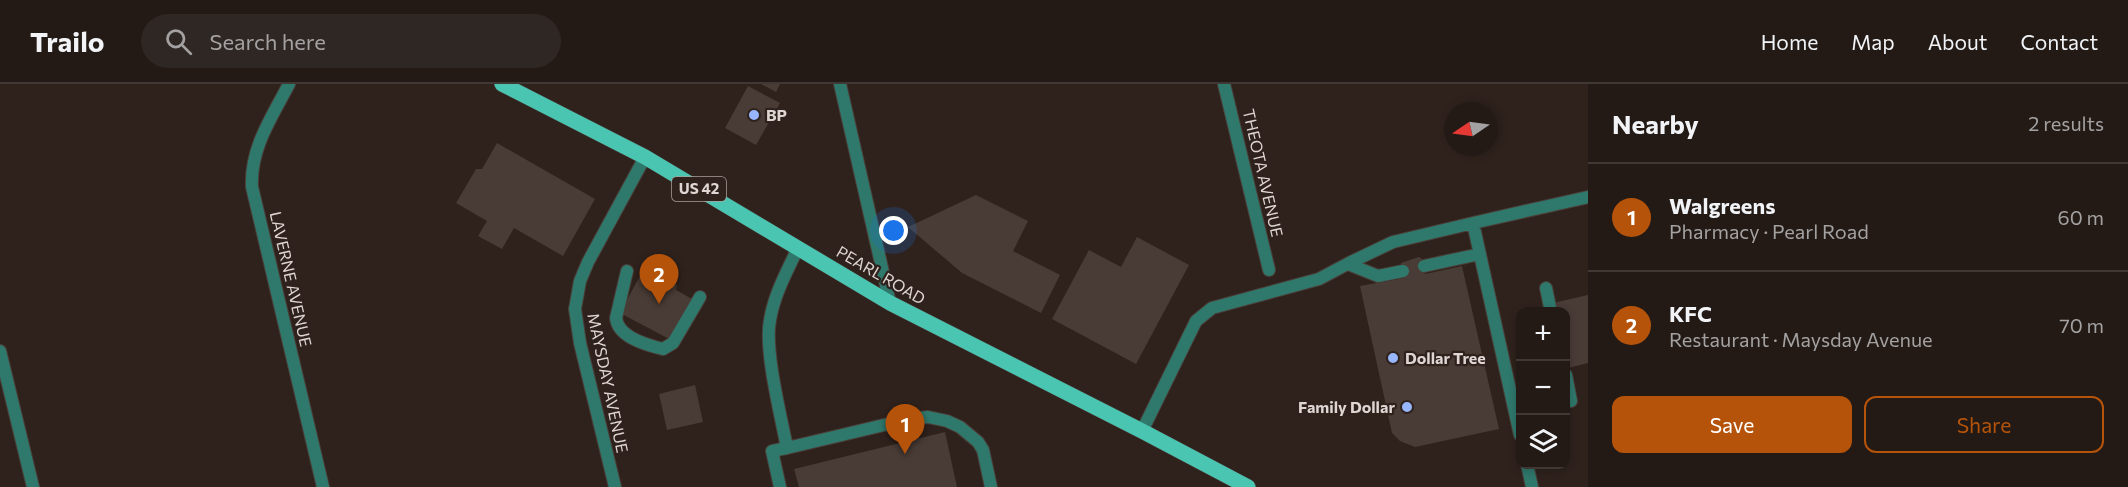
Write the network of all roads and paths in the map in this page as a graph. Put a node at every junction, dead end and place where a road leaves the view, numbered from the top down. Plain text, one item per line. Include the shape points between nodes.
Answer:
1 (289, 84) edge
2 (502, 84) edge
3 (840, 84) edge
4 (1224, 84) edge
5 (645, 157) junction
6 (1588, 197) edge
7 (1473, 223) junction
8 (798, 248) junction
9 (1480, 254) junction
10 (1347, 264) junction
11 (1424, 266) dead end
12 (1269, 270) dead end
13 (1403, 270) dead end
14 (627, 271) dead end
15 (1546, 288) dead end
16 (700, 297) dead end
17 (890, 303) junction
18 (1550, 307) edge
19 (0, 351) edge
20 (1570, 396) edge
21 (1571, 401) dead end
22 (1516, 415) edge
23 (1142, 431) junction
24 (787, 448) junction
25 (1528, 469) edge
26 (33, 487) edge
27 (323, 487) edge
28 (615, 487) edge
29 (780, 487) edge
30 (991, 487) edge
31 (1248, 487) edge
32 (1532, 487) edge

1 - 27 street, LAVERNE AVENUE via 256,149 252,187
2 - 5 main road, PEARL ROAD / US 42
3 - 17 street
4 - 12 street, THEOTA AVENUE
5 - 8 main road, PEARL ROAD / US 42
5 - 28 street, MAYSDAY AVENUE via 588,262 575,309
6 - 7 street
7 - 9 street
7 - 10 street via 1393,242
8 - 17 main road, PEARL ROAD / US 42
8 - 24 street via 769,323 772,367
9 - 11 street
9 - 22 street
10 - 13 street via 1378,276
10 - 23 street via 1320,279 1212,308 1196,321
14 - 16 street via 617,324 628,336 654,347 663,349 673,344
15 - 18 street
17 - 23 main road, PEARL ROAD / US 42
19 - 26 street
20 - 21 street
23 - 31 main road, PEARL ROAD / US 42
24 - 29 street via 772,451
24 - 30 street via 928,417 960,427 978,442
25 - 32 street

